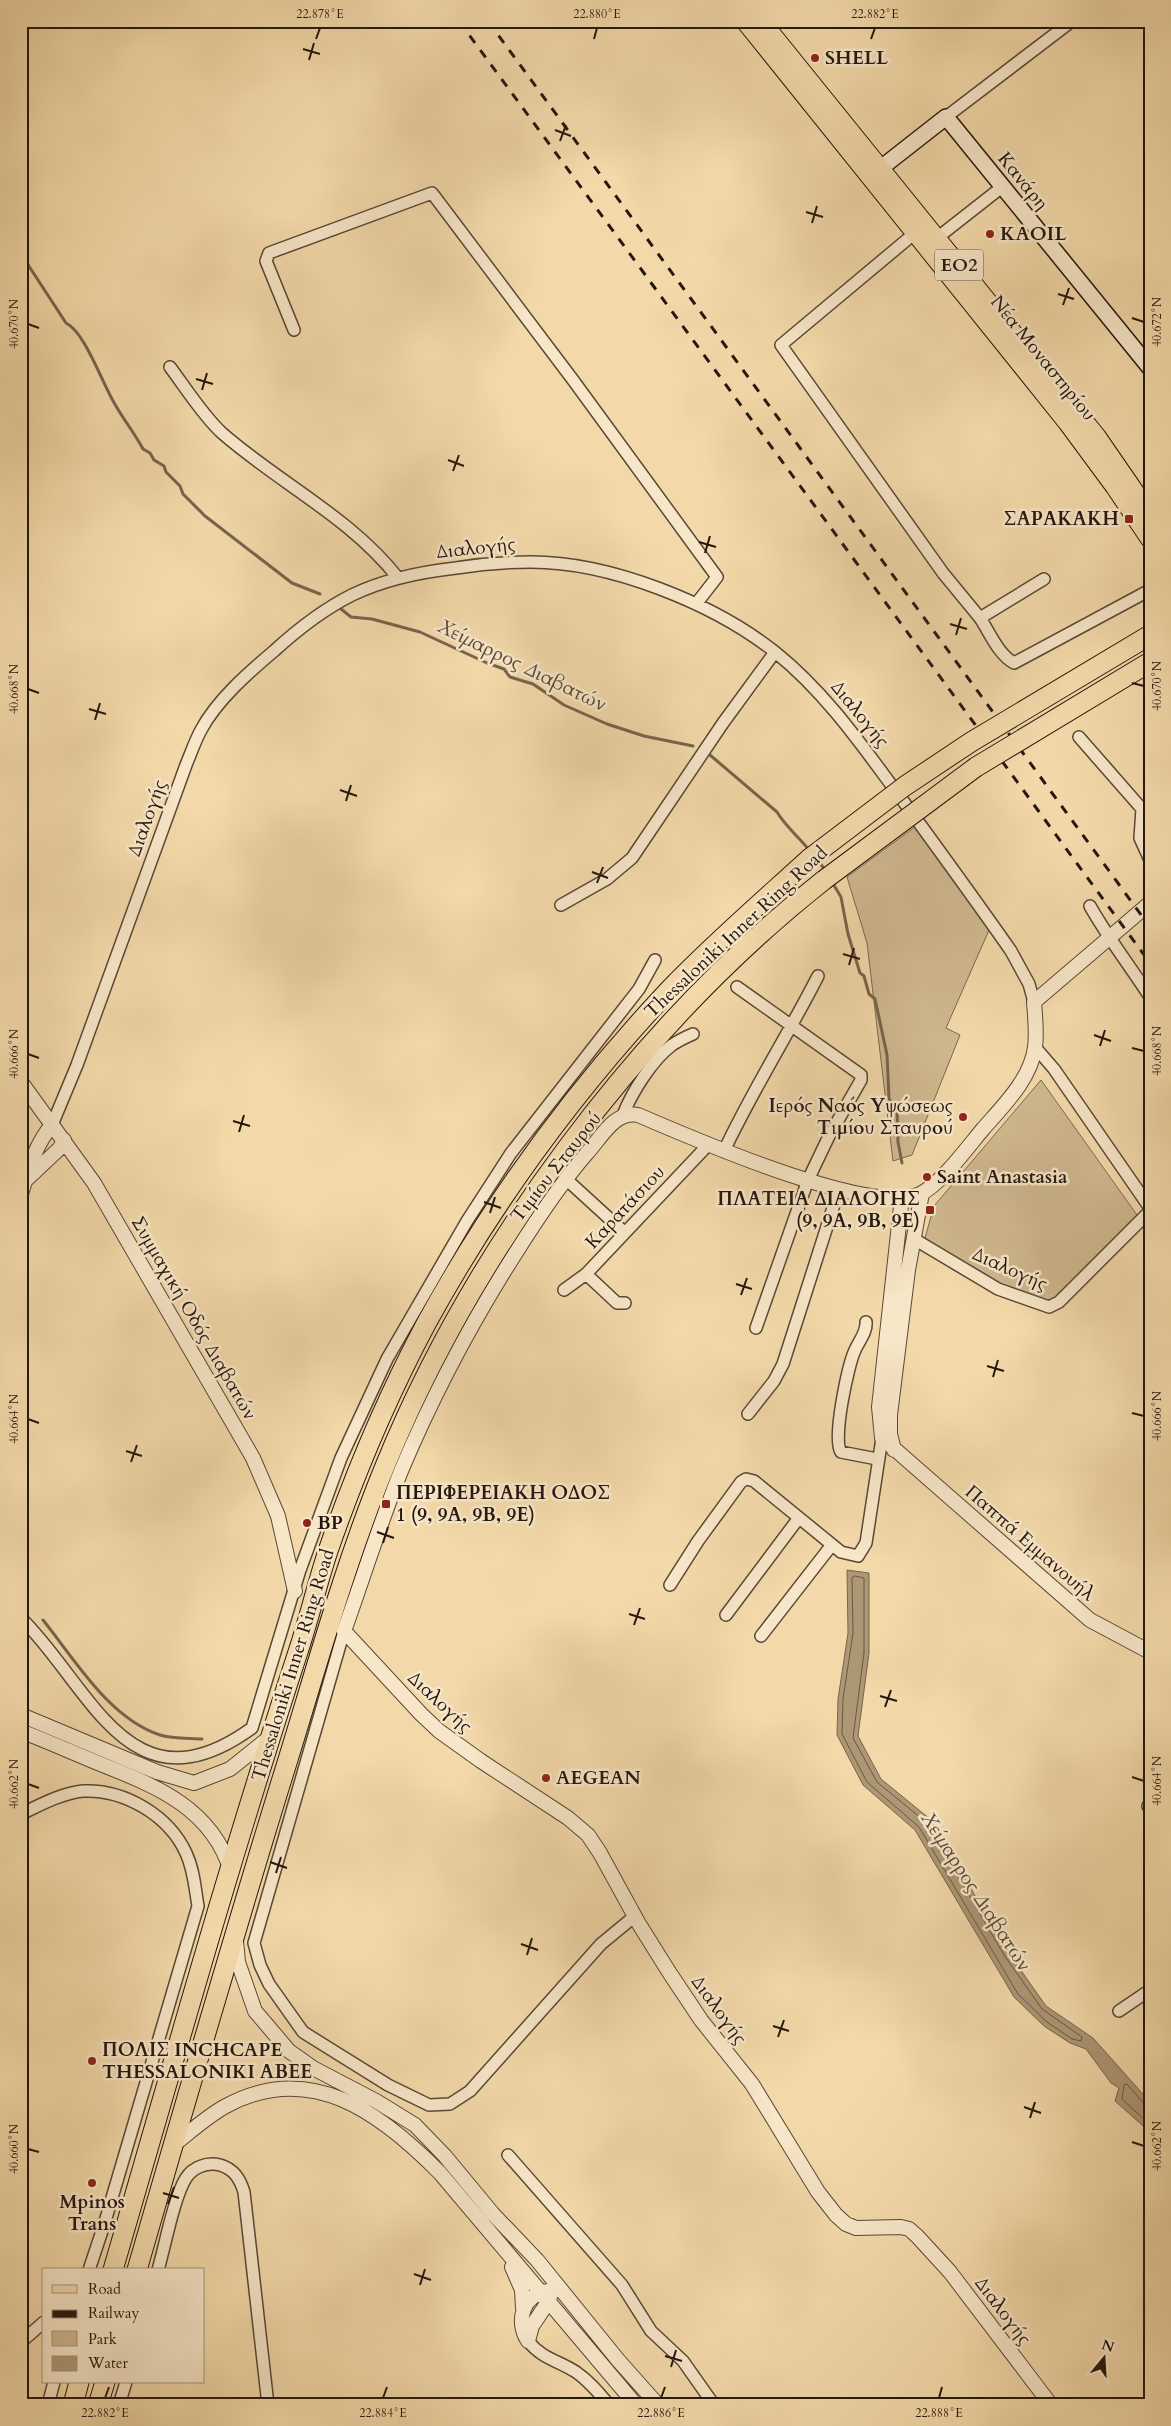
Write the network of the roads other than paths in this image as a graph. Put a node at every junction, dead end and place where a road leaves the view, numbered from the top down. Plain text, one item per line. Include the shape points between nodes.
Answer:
1 (745, 21) edge
2 (761, 21) edge
3 (1072, 21) edge
4 (946, 117) junction
5 (875, 172) junction
6 (1002, 187) junction
7 (915, 233) junction
8 (937, 238) junction
9 (294, 330) dead end
10 (170, 367) dead end
11 (1150, 368) edge
12 (1150, 514) edge
13 (1150, 539) edge
14 (398, 578) junction
15 (1044, 580) dead end
16 (1150, 590) edge
17 (696, 604) junction
18 (980, 618) junction
19 (1150, 635) edge
20 (775, 652) junction
21 (1150, 662) edge
22 (1079, 737) dead end
23 (1142, 809) junction
24 (1150, 819) edge
25 (1150, 860) edge
26 (1150, 903) edge
27 (561, 905) dead end
28 (1090, 906) dead end
29 (1108, 938) junction
30 (655, 960) dead end
31 (818, 976) dead end
32 (737, 987) dead end
33 (1150, 997) edge
34 (1034, 1002) junction
35 (792, 1028) junction
36 (693, 1034) dead end
37 (1035, 1047) junction
38 (21, 1082) edge
39 (623, 1115) junction
40 (52, 1125) junction
41 (64, 1140) junction
42 (708, 1145) junction
43 (724, 1151) junction
44 (566, 1179) junction
45 (26, 1180) junction
46 (808, 1180) junction
47 (839, 1189) junction
48 (922, 1193) junction
49 (21, 1194) edge
50 (902, 1197) junction
51 (1150, 1210) edge
52 (624, 1232) junction
53 (914, 1239) junction
54 (586, 1274) junction
55 (564, 1290) dead end
56 (625, 1304) dead end
57 (866, 1322) dead end
58 (756, 1328) dead end
59 (748, 1414) dead end
60 (882, 1438) junction
61 (894, 1451) junction
62 (877, 1459) junction
63 (798, 1519) junction
64 (831, 1546) junction
65 (670, 1585) dead end
66 (295, 1591) junction
67 (726, 1615) dead end
68 (21, 1618) edge
69 (344, 1631) junction
70 (761, 1636) dead end
71 (1150, 1652) edge
72 (21, 1715) edge
73 (21, 1731) edge
74 (270, 1737) junction
75 (21, 1814) edge
76 (231, 1872) junction
77 (635, 1916) junction
78 (235, 1930) junction
79 (1150, 1990) edge
80 (1119, 2011) dead end
81 (172, 2146) junction
82 (508, 2155) dead end
83 (503, 2246) junction
84 (90, 2268) edge
85 (114, 2268) edge
86 (138, 2268) edge
87 (159, 2268) edge
88 (548, 2291) junction
89 (522, 2310) junction
90 (537, 2315) junction
91 (562, 2318) junction
92 (42, 2324) edge
93 (528, 2341) junction
94 (21, 2342) edge
95 (53, 2384) edge
96 (79, 2384) edge
97 (103, 2384) edge
98 (125, 2384) edge
99 (48, 2405) edge
100 (73, 2405) edge
101 (98, 2405) edge
102 (119, 2405) edge
103 (268, 2405) edge
104 (610, 2405) edge
105 (636, 2405) edge
106 (658, 2405) edge
107 (714, 2405) edge
108 (1052, 2405) edge

1 - 5 main road, Νέα Μοναστηρίου / ΕΟ2
2 - 5 main road, Νέα Μοναστηρίου / ΕΟ2
3 - 4 street
4 - 5 main road
4 - 6 main road, Κανάρη
5 - 7 main road, Νέα Μοναστηρίου / ΕΟ2
5 - 8 main road, Νέα Μοναστηρίου / ΕΟ2
6 - 8 street
6 - 11 main road, Κανάρη
7 - 13 main road, Νέα Μοναστηρίου / ΕΟ2 via 1082,441
7 - 18 street via 781,346 943,573
8 - 12 main road, Νέα Μοναστηρίου / ΕΟ2 via 1097,436
9 - 17 street via 266,261 269,253 432,193 574,380 717,577
10 - 14 street via 220,432 362,539
14 - 17 street, Διαλογής via 475,565 549,562 617,575
14 - 40 street, Διαλογής via 351,596 307,624 261,662 202,727
15 - 18 street
16 - 18 street via 1014,663 998,647
17 - 20 street, Διαλογής
19 - 74 highway, Thessaloniki Inner Ring Road, bridge via 970,742 905,786 810,858 671,988 581,1091 472,1246 396,1383 358,1471 328,1553
20 - 27 street via 632,858 607,879
20 - 34 street, Διαλογής via 818,692 878,767 1011,951 1029,984
21 - 78 highway, Thessaloniki Inner Ring Road, bridge via 976,766 798,901 711,982 632,1067 552,1168 490,1262 446,1339 384,1467 341,1591
22 - 23 street
23 - 24 street
23 - 25 street via 1140,838
26 - 29 street
28 - 29 street
29 - 33 street
29 - 34 street
30 - 66 street via 639,989 511,1153 467,1221 387,1359 341,1458
31 - 35 street
32 - 35 street
34 - 37 street
35 - 43 street via 745,1107
35 - 46 street via 861,1075
36 - 39 street via 672,1045 662,1055 633,1092
37 - 48 street via 1027,1073 1006,1102
37 - 51 street, Διαλογής via 1054,1069
38 - 40 street, Συμμαχική Οδός Διαβατών
39 - 42 street, Τιμίου Σταυρού via 638,1115
39 - 44 street, Τιμίου Σταυρού
40 - 41 street, Συμμαχική Οδός Διαβατών
40 - 45 street via 31,1161
41 - 45 street via 60,1148
41 - 66 street, Συμμαχική Οδός Διαβατών via 99,1191 254,1458 278,1516
42 - 43 street, Τιμίου Σταυρού
42 - 52 street, Καρατάσιου
43 - 46 street, Τιμίου Σταυρού
44 - 52 street
44 - 69 street, Τιμίου Σταυρού via 484,1303 445,1375 401,1472
45 - 49 street
46 - 47 street, Τιμίου Σταυρού
46 - 58 street
47 - 50 street, Τιμίου Σταυρού via 874,1196
47 - 59 street via 784,1364
48 - 50 street, Τιμίου Σταυρού
48 - 53 street
50 - 60 street via 879,1407
51 - 53 street, Διαλογής via 1059,1302 1049,1307 998,1289
52 - 54 street, Καρατάσιου
53 - 61 street via 890,1415
54 - 55 street, Καρατάσιου
54 - 56 street via 617,1303
57 - 62 street via 853,1357 838,1444 841,1452
60 - 61 street, Παππά Εμμανουήλ
60 - 62 street
61 - 71 street, Παππά Εμμανουήλ via 1090,1620
62 - 64 street via 866,1543 862,1551 858,1556 850,1555
63 - 64 street
63 - 65 street via 754,1481 746,1479 698,1541
63 - 67 street
64 - 70 street
66 - 68 street via 252,1728 217,1750 194,1756 154,1754 133,1745 110,1727
69 - 77 street, Διαλογής via 440,1731 582,1830 600,1852
69 - 77 street via 254,1943 269,1984 303,2032 396,2089 429,2105 450,2104 470,2091 601,1944
72 - 74 street via 157,1772 194,1783 230,1769
73 - 76 street via 166,1792 211,1831 222,1846
74 - 76 highway, Thessaloniki Inner Ring Road
75 - 84 street via 55,1798 82,1791 106,1793 139,1804 172,1830 187,1854 194,1876 198,1906
76 - 85 highway, Thessaloniki Inner Ring Road
77 - 108 street, Διαλογής via 702,2020 756,2091 818,2192 836,2215 856,2228 901,2227 913,2233 950,2272
78 - 81 highway, Thessaloniki Inner Ring Road
78 - 88 street via 238,1962 255,2011 288,2051 415,2125 445,2156
79 - 80 street
81 - 83 street via 209,2116 259,2093 279,2089 330,2094 368,2111 414,2147
81 - 86 highway, Thessaloniki Inner Ring Road
82 - 107 street via 622,2285 651,2331 683,2361
83 - 88 street
83 - 89 street via 522,2290
87 - 103 street via 186,2177 208,2164 236,2174 244,2192
88 - 89 street via 528,2299
88 - 90 street
88 - 91 street
88 - 106 street via 567,2297
89 - 93 street via 522,2324
90 - 91 street via 546,2313
90 - 93 street
91 - 105 street
92 - 94 street
93 - 104 street via 541,2354 586,2380
95 - 99 street
96 - 100 highway
97 - 101 highway
98 - 102 street

